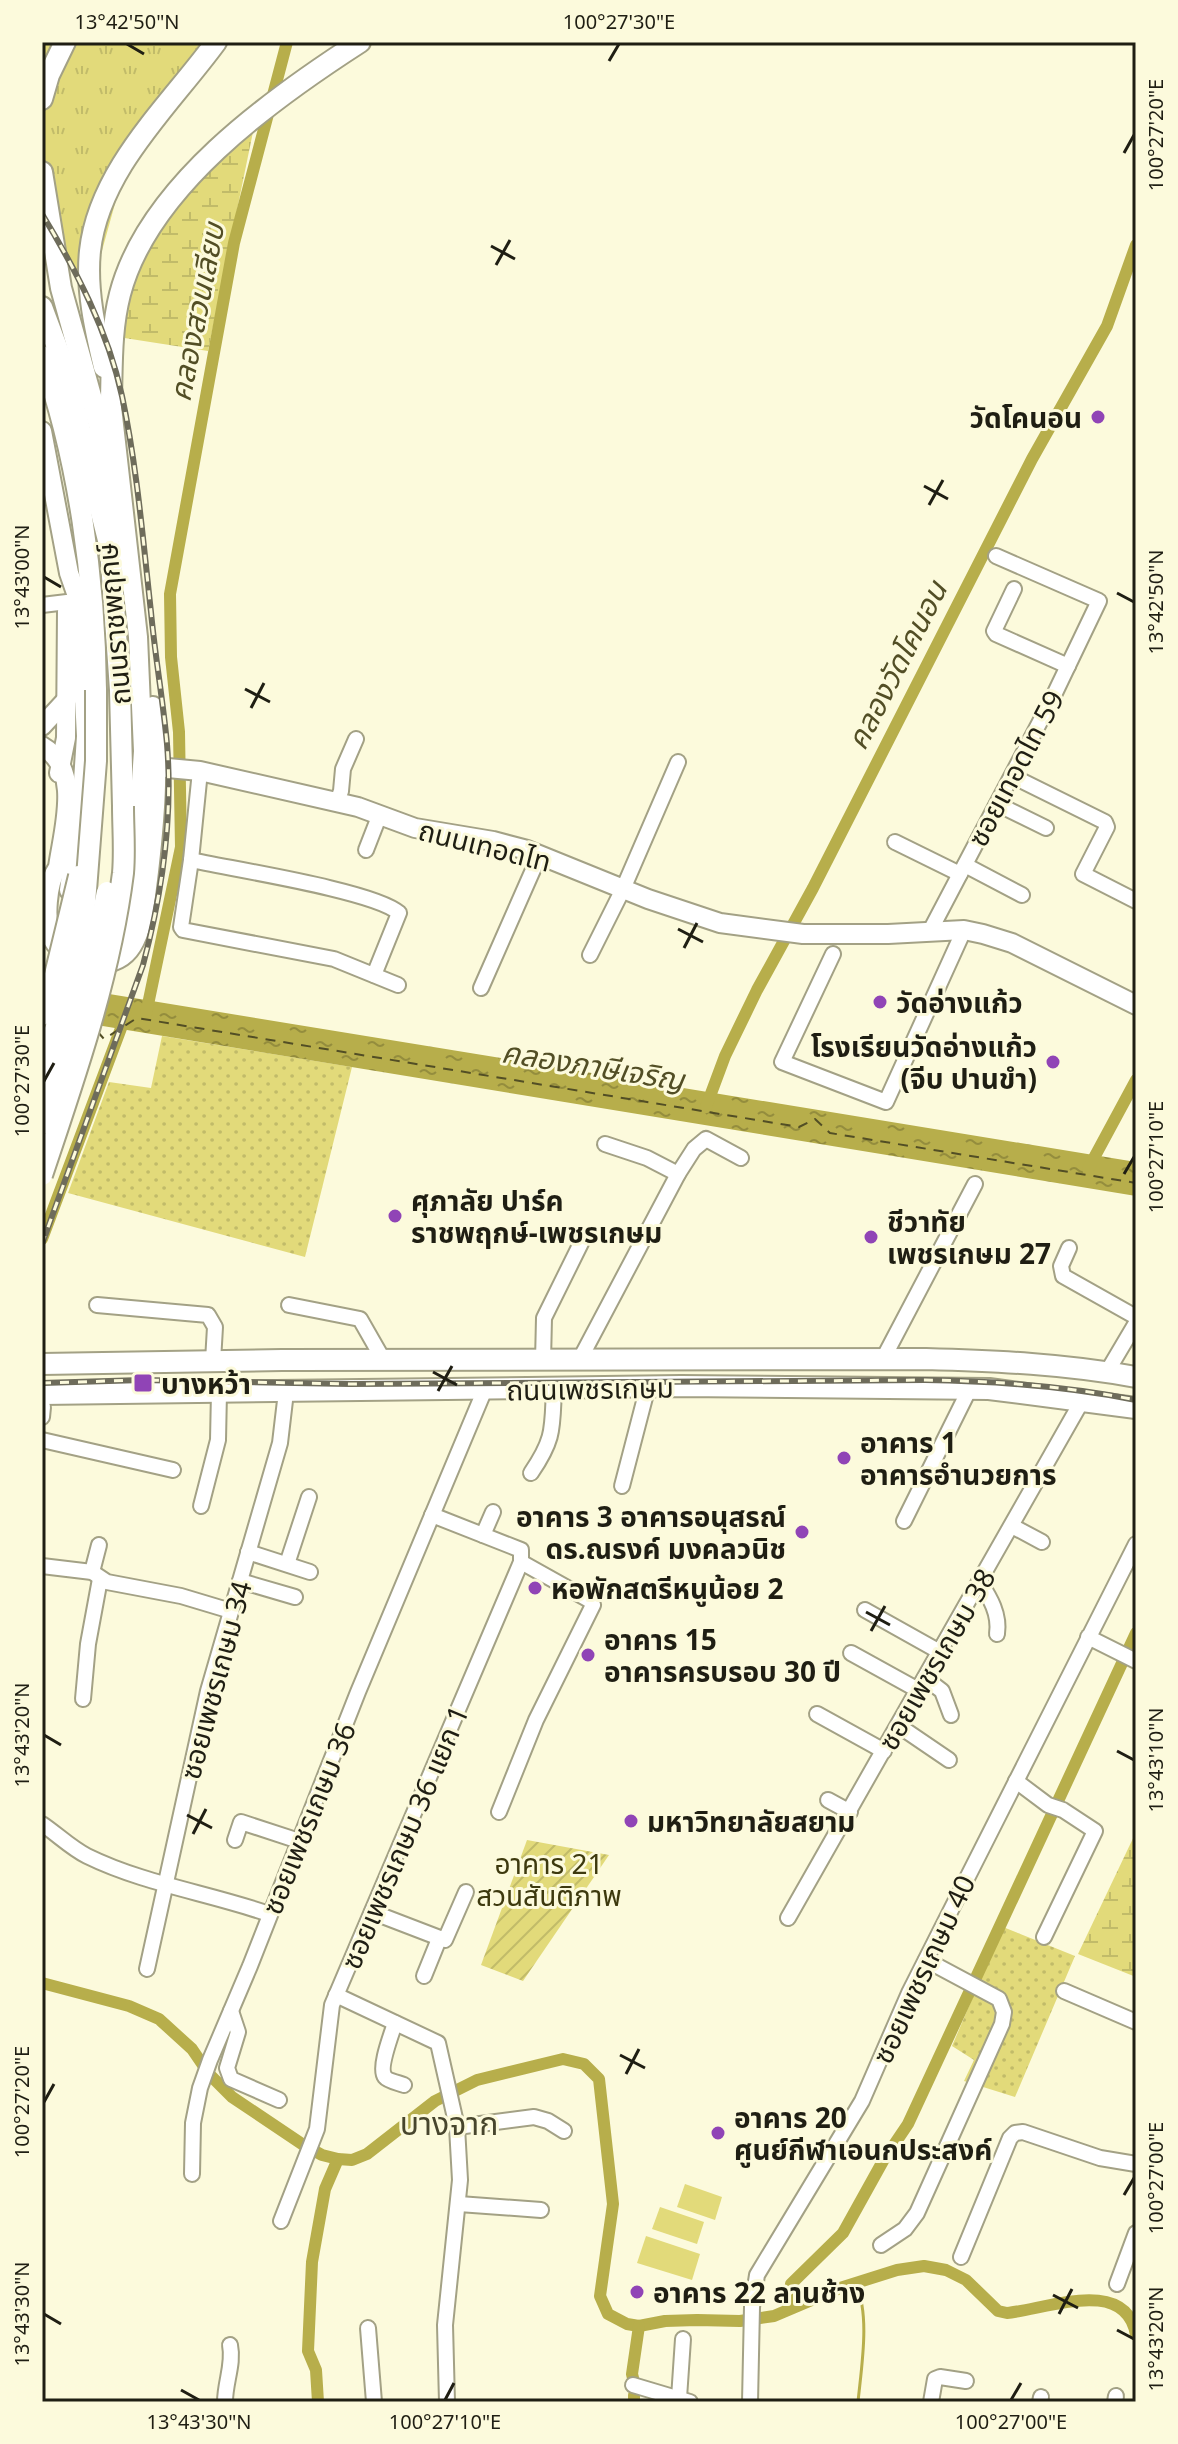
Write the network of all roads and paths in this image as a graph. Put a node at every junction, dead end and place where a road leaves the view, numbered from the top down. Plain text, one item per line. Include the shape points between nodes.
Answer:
1 (65, 42) edge
2 (360, 42) edge
3 (210, 50) edge
4 (42, 99) edge
5 (42, 172) edge
6 (42, 307) edge
7 (42, 356) edge
8 (111, 398) junction
9 (42, 431) edge
10 (110, 548) junction
11 (996, 556) dead end
12 (69, 573) junction
13 (1014, 589) dead end
14 (67, 602) junction
15 (42, 605) edge
16 (138, 637) junction
17 (1068, 666) junction
18 (68, 698) junction
19 (42, 726) edge
20 (356, 739) dead end
21 (42, 746) edge
22 (678, 762) dead end
23 (60, 766) junction
24 (180, 769) junction
25 (1012, 776) junction
26 (337, 802) junction
27 (997, 804) junction
28 (123, 806) junction
29 (380, 814) junction
30 (1046, 828) dead end
31 (895, 842) dead end
32 (88, 846) junction
33 (366, 850) dead end
34 (540, 854) junction
35 (191, 860) junction
36 (962, 869) junction
37 (623, 889) junction
38 (1022, 895) dead end
39 (1136, 901) edge
40 (964, 930) junction
41 (929, 933) junction
42 (833, 954) dead end
43 (590, 955) dead end
44 (374, 975) junction
45 (398, 985) dead end
46 (481, 988) dead end
47 (1136, 1005) edge
48 (42, 1015) edge
49 (42, 1030) edge
50 (42, 1067) edge
51 (42, 1110) edge
52 (42, 1124) edge
53 (605, 1144) dead end
54 (741, 1158) dead end
55 (678, 1174) junction
56 (42, 1175) edge
57 (975, 1184) dead end
58 (585, 1235) dead end
59 (1069, 1248) dead end
60 (97, 1305) dead end
61 (289, 1305) dead end
62 (1136, 1317) edge
63 (1136, 1323) edge
64 (883, 1359) junction
65 (213, 1361) junction
66 (384, 1361) junction
67 (543, 1361) junction
68 (579, 1361) junction
69 (42, 1364) edge
70 (1107, 1372) junction
71 (1136, 1377) edge
72 (648, 1386) junction
73 (554, 1388) junction
74 (581, 1388) junction
75 (970, 1388) junction
76 (485, 1389) junction
77 (219, 1392) junction
78 (286, 1392) junction
79 (1083, 1399) junction
80 (42, 1406) edge
81 (1136, 1408) edge
82 (42, 1440) edge
83 (173, 1470) dead end
84 (531, 1473) dead end
85 (622, 1486) dead end
86 (309, 1497) dead end
87 (201, 1506) dead end
88 (493, 1512) dead end
89 (432, 1515) junction
90 (904, 1521) dead end
91 (1012, 1526) junction
92 (483, 1535) junction
93 (1042, 1542) dead end
94 (1136, 1544) edge
95 (99, 1545) dead end
96 (248, 1552) junction
97 (521, 1562) junction
98 (287, 1564) junction
99 (42, 1566) edge
100 (310, 1572) dead end
101 (96, 1576) junction
102 (240, 1581) junction
103 (980, 1582) junction
104 (295, 1597) dead end
105 (865, 1610) dead end
106 (231, 1611) junction
107 (997, 1634) dead end
108 (1088, 1637) junction
109 (940, 1652) junction
110 (851, 1653) dead end
111 (1129, 1657) edge
112 (922, 1684) junction
113 (83, 1699) dead end
114 (817, 1714) dead end
115 (951, 1715) dead end
116 (899, 1726) junction
117 (884, 1751) junction
118 (949, 1760) dead end
119 (1016, 1781) junction
120 (828, 1800) dead end
121 (499, 1812) dead end
122 (850, 1812) junction
123 (42, 1824) edge
124 (235, 1840) dead end
125 (299, 1841) junction
126 (165, 1883) junction
127 (466, 1892) dead end
128 (372, 1912) junction
129 (269, 1914) junction
130 (788, 1918) dead end
131 (1044, 1937) dead end
132 (439, 1939) junction
133 (926, 1960) junction
134 (147, 1969) dead end
135 (424, 1976) dead end
136 (1064, 1991) dead end
137 (336, 1995) junction
138 (231, 2011) junction
139 (1136, 2022) edge
140 (395, 2023) junction
141 (404, 2085) dead end
142 (279, 2100) dead end
143 (457, 2127) junction
144 (564, 2131) dead end
145 (1136, 2164) edge
146 (192, 2174) dead end
147 (459, 2204) junction
148 (541, 2210) dead end
149 (281, 2221) dead end
150 (1136, 2233) edge
151 (881, 2245) dead end
152 (961, 2257) dead end
153 (1125, 2278) edge
154 (368, 2328) dead end
155 (683, 2339) dead end
156 (230, 2345) dead end
157 (966, 2381) dead end
158 (633, 2385) dead end
159 (684, 2400) edge
160 (225, 2402) edge
161 (374, 2402) edge
162 (447, 2402) edge
163 (750, 2402) edge
164 (931, 2402) edge

1 - 4 main road
2 - 8 main road via 213,153 153,220 120,293 112,334
3 - 8 main road via 124,163 95,225 92,302
5 - 10 main road via 61,288 101,433 112,504
6 - 10 main road, ถนนราชพฤกษ์ via 64,366
7 - 32 main road, ถนนราชพฤกษ์, bridge via 62,421 95,630 96,761
8 - 16 main road, ถนนราชพฤกษ์
9 - 12 main road, ถนนราชพฤกษ์
10 - 28 main road, ถนนราชพฤกษ์
11 - 17 street, ซอยเทอดไท 59 via 1099,601
12 - 14 main road
12 - 16 main road, ถนนราชพฤกษ์ via 77,596 86,736 63,922 70,936 93,947 123,938 134,887 143,751
13 - 17 street via 996,634
14 - 15 street
14 - 18 main road
16 - 24 main road via 148,665 155,726
17 - 25 street, ซอยเทอดไท 59
18 - 19 main road
18 - 23 main road
20 - 26 street
21 - 23 main road
22 - 37 street
23 - 24 main road via 67,793 48,915 54,942 85,964 107,964 132,947 144,912 153,835
24 - 26 main road, ถนนเทอดไท
24 - 35 street
25 - 27 street, ซอยเทอดไท 59
25 - 39 street via 1105,822 1083,874
26 - 29 main road, ถนนเทอดไท
27 - 30 street
27 - 36 street, ซอยเทอดไท 59
28 - 52 main road, ถนนราชพฤกษ์, bridge via 88,983
28 - 56 main road, bridge via 123,870 102,986
29 - 33 street
29 - 34 main road, ถนนเทอดไท via 415,828
31 - 36 street
32 - 48 main road, bridge
32 - 50 main road, ถนนราชพฤกษ์, bridge via 83,929
34 - 37 main road, ถนนเทอดไท
34 - 46 street
35 - 44 street via 183,930 334,959
35 - 44 street via 393,908 399,913
36 - 38 street
36 - 41 street, ซอยเทอดไท 59
37 - 41 main road, ถนนเทอดไท via 720,923 773,932
37 - 43 street
40 - 41 main road, ถนนเทอดไท
40 - 42 street via 886,1102 782,1062
40 - 47 main road, ถนนเทอดไท via 1012,943
44 - 45 street
49 - 51 main road via 57,1036 64,1048
53 - 55 street
54 - 55 street via 706,1139
55 - 68 street
57 - 64 street
58 - 67 street via 544,1318
59 - 62 street via 1061,1266 1063,1276
60 - 65 street via 208,1315 215,1327
61 - 66 street via 360,1319
63 - 70 street
64 - 68 main road, ถนนเพชรเกษม
64 - 70 main road, ถนนเพชรเกษม via 1010,1361
65 - 66 main road, ถนนเพชรเกษม
65 - 69 main road, ถนนเพชรเกษม
66 - 67 main road, ถนนเพชรเกษม
67 - 68 main road, ถนนเพชรเกษม
68 - 74 main road
70 - 71 main road, ถนนเพชรเกษม
72 - 74 main road, ถนนเพชรเกษม
72 - 75 main road, ถนนเพชรเกษม
72 - 85 street
73 - 74 main road, ถนนเพชรเกษม
73 - 76 main road, ถนนเพชรเกษม
73 - 84 street via 551,1436
75 - 79 main road, ถนนเพชรเกษม
75 - 90 street
76 - 78 main road, ถนนเพชรเกษม
76 - 89 street, ซอยเพชรเกษม 36
77 - 78 main road, ถนนเพชรเกษม
77 - 80 main road, ถนนเพชรเกษม
77 - 87 street via 218,1440
78 - 96 street, ซอยเพชรเกษม 34 via 282,1436
79 - 81 main road, ถนนเพชรเกษม
79 - 91 street, ซอยเพชรเกษม 38
82 - 83 street
86 - 98 street
88 - 92 street
89 - 92 street
89 - 125 street, ซอยเพชรเกษม 36
91 - 93 street
91 - 103 street, ซอยเพชรเกษม 38
92 - 97 street via 521,1550
94 - 108 street, ซอยเพชรเกษม 40
95 - 101 street
96 - 98 street
96 - 102 street, ซอยเพชรเกษม 34
97 - 121 street via 593,1605 536,1720
97 - 128 street, ซอยเพชรเกษม 36 แยก 1
98 - 100 street
99 - 101 street
101 - 106 street
101 - 113 street
102 - 104 street
102 - 106 street, ซอยเพชรเกษม 34
103 - 107 street via 996,1612
103 - 109 street, ซอยเพชรเกษม 38
105 - 109 street
106 - 126 street, ซอยเพชรเกษม 34
108 - 111 street
108 - 119 street, ซอยเพชรเกษม 40
109 - 112 street, ซอยเพชรเกษม 38
110 - 112 street
112 - 115 street via 942,1691
112 - 116 street, ซอยเพชรเกษม 38
114 - 117 street
116 - 117 street, ซอยเพชรเกษม 38
116 - 118 street
117 - 122 street, ซอยเพชรเกษม 38
119 - 131 street via 1095,1831
119 - 133 street, ซอยเพชรเกษม 40
120 - 122 street
122 - 130 street, ซอยเพชรเกษม 38
123 - 126 street via 83,1854
124 - 125 street via 241,1822
125 - 129 street, ซอยเพชรเกษม 36
126 - 129 street
126 - 134 street, ซอยเพชรเกษม 34
127 - 132 street via 448,1937
128 - 132 street
128 - 137 street, ซอยเพชรเกษม 36 แยก 1
129 - 138 street, ซอยเพชรเกษม 36
132 - 135 street
133 - 151 street via 999,1999 1004,2012 917,2213
133 - 163 street, ซอยเพชรเกษม 40 via 862,2101 757,2275
136 - 139 street
137 - 140 street
137 - 149 street, ซอยเพชรเกษม 36 แยก 1 via 314,2141
138 - 142 street via 238,2032 228,2074
138 - 146 street, ซอยเพชรเกษม 36 via 200,2088
140 - 141 street via 383,2073
140 - 143 street via 438,2043
143 - 144 street via 534,2117
143 - 147 street
145 - 152 street via 1015,2133
147 - 148 street
147 - 162 street via 445,2325
150 - 153 street
154 - 161 street
155 - 159 street
156 - 160 street
157 - 164 street via 935,2379
158 - 159 street

